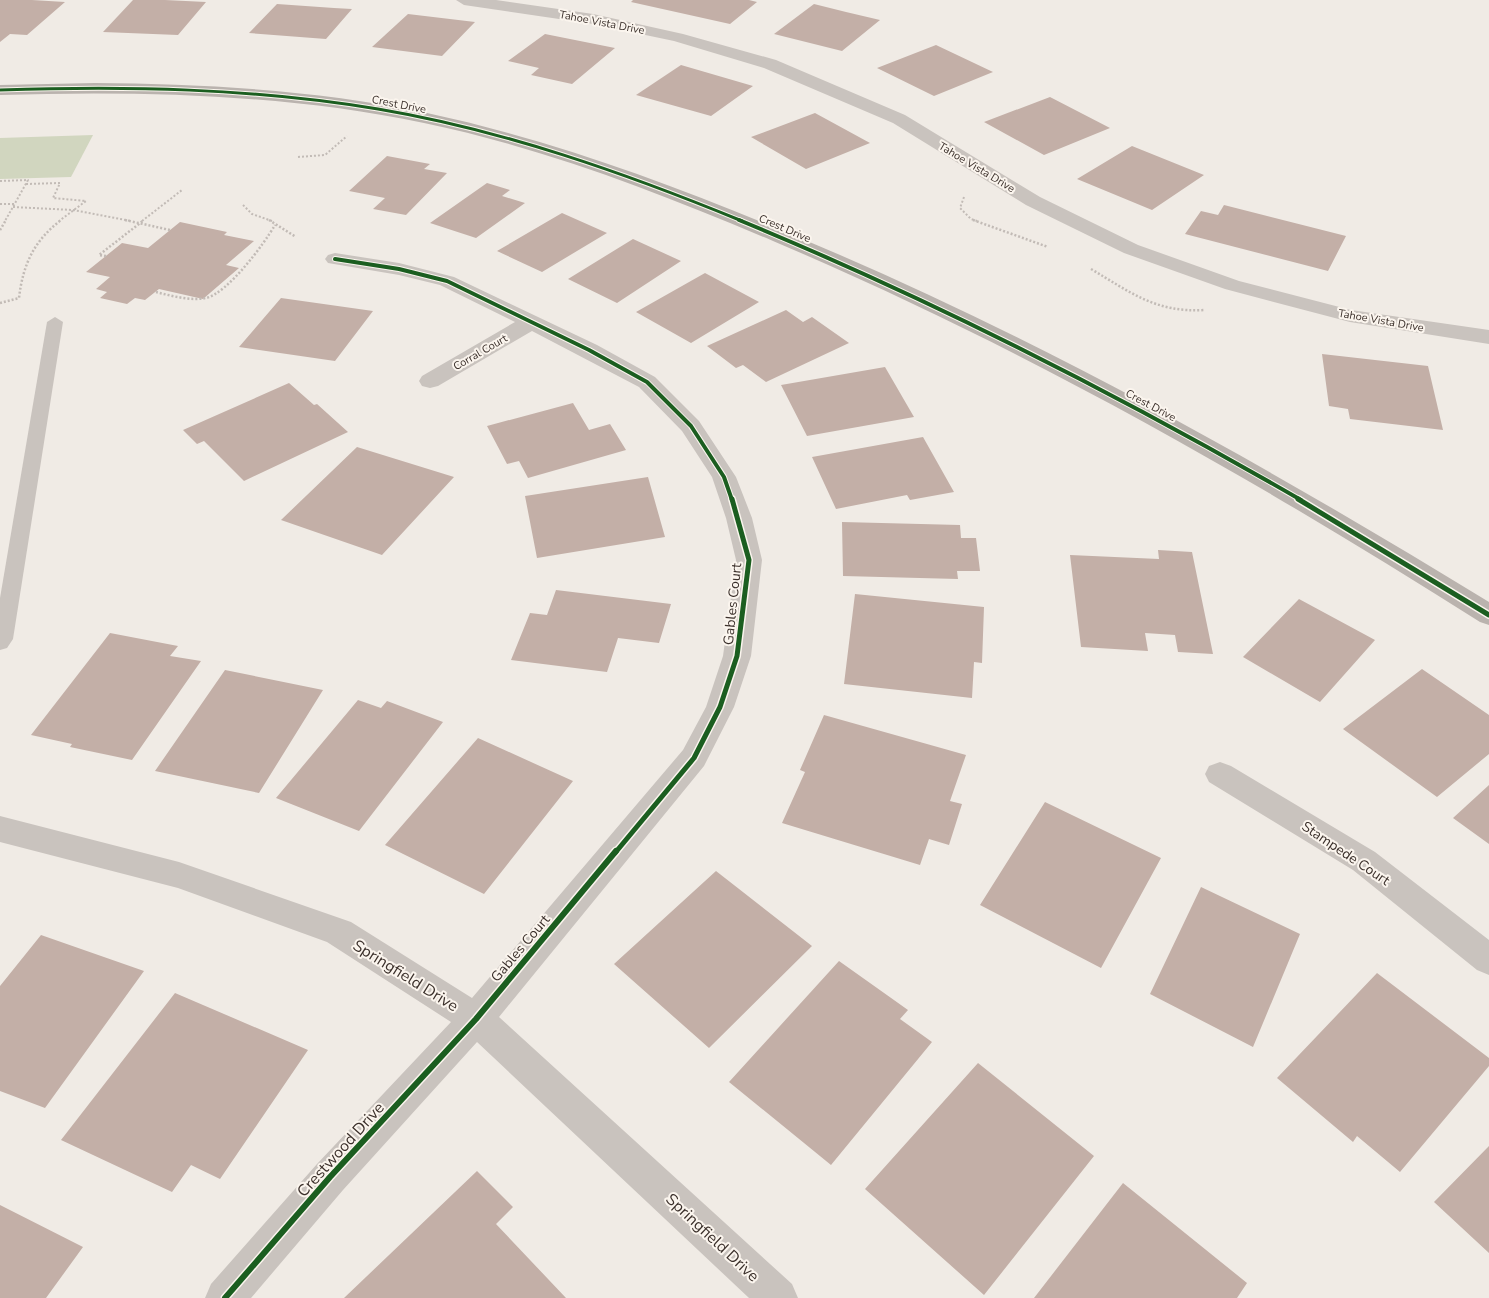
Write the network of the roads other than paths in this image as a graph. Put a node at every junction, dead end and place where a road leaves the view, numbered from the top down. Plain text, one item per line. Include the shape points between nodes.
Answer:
1 (464, 0) edge
2 (0, 90) edge
3 (335, 259) dead end
4 (55, 322) dead end
5 (530, 323) junction
6 (1489, 337) edge
7 (430, 381) dead end
8 (1489, 615) edge
9 (0, 643) edge
10 (1220, 774) dead end
11 (0, 828) edge
12 (1489, 960) edge
13 (476, 1019) junction
14 (225, 1298) edge
15 (778, 1298) edge

1 - 6 street, Tahoe Vista Drive via 593,19 677,37 770,64 899,119 1033,201 1131,250 1232,285 1350,316
2 - 8 street, Crest Drive via 152,87 267,95 381,110 470,128 660,188 933,304 1094,385 1249,469
3 - 5 street, Gables Court via 399,268 447,281
4 - 9 lane
5 - 7 street, Corral Court
5 - 13 street, Gables Court via 590,350 646,382 691,426 724,477 739,518 748,560 737,656 720,707 694,758
10 - 12 street, Stampede Court via 1364,861
11 - 13 street, Springfield Drive via 179,875 339,932
13 - 14 street, Crestwood Drive via 330,1177
13 - 15 street, Springfield Drive

